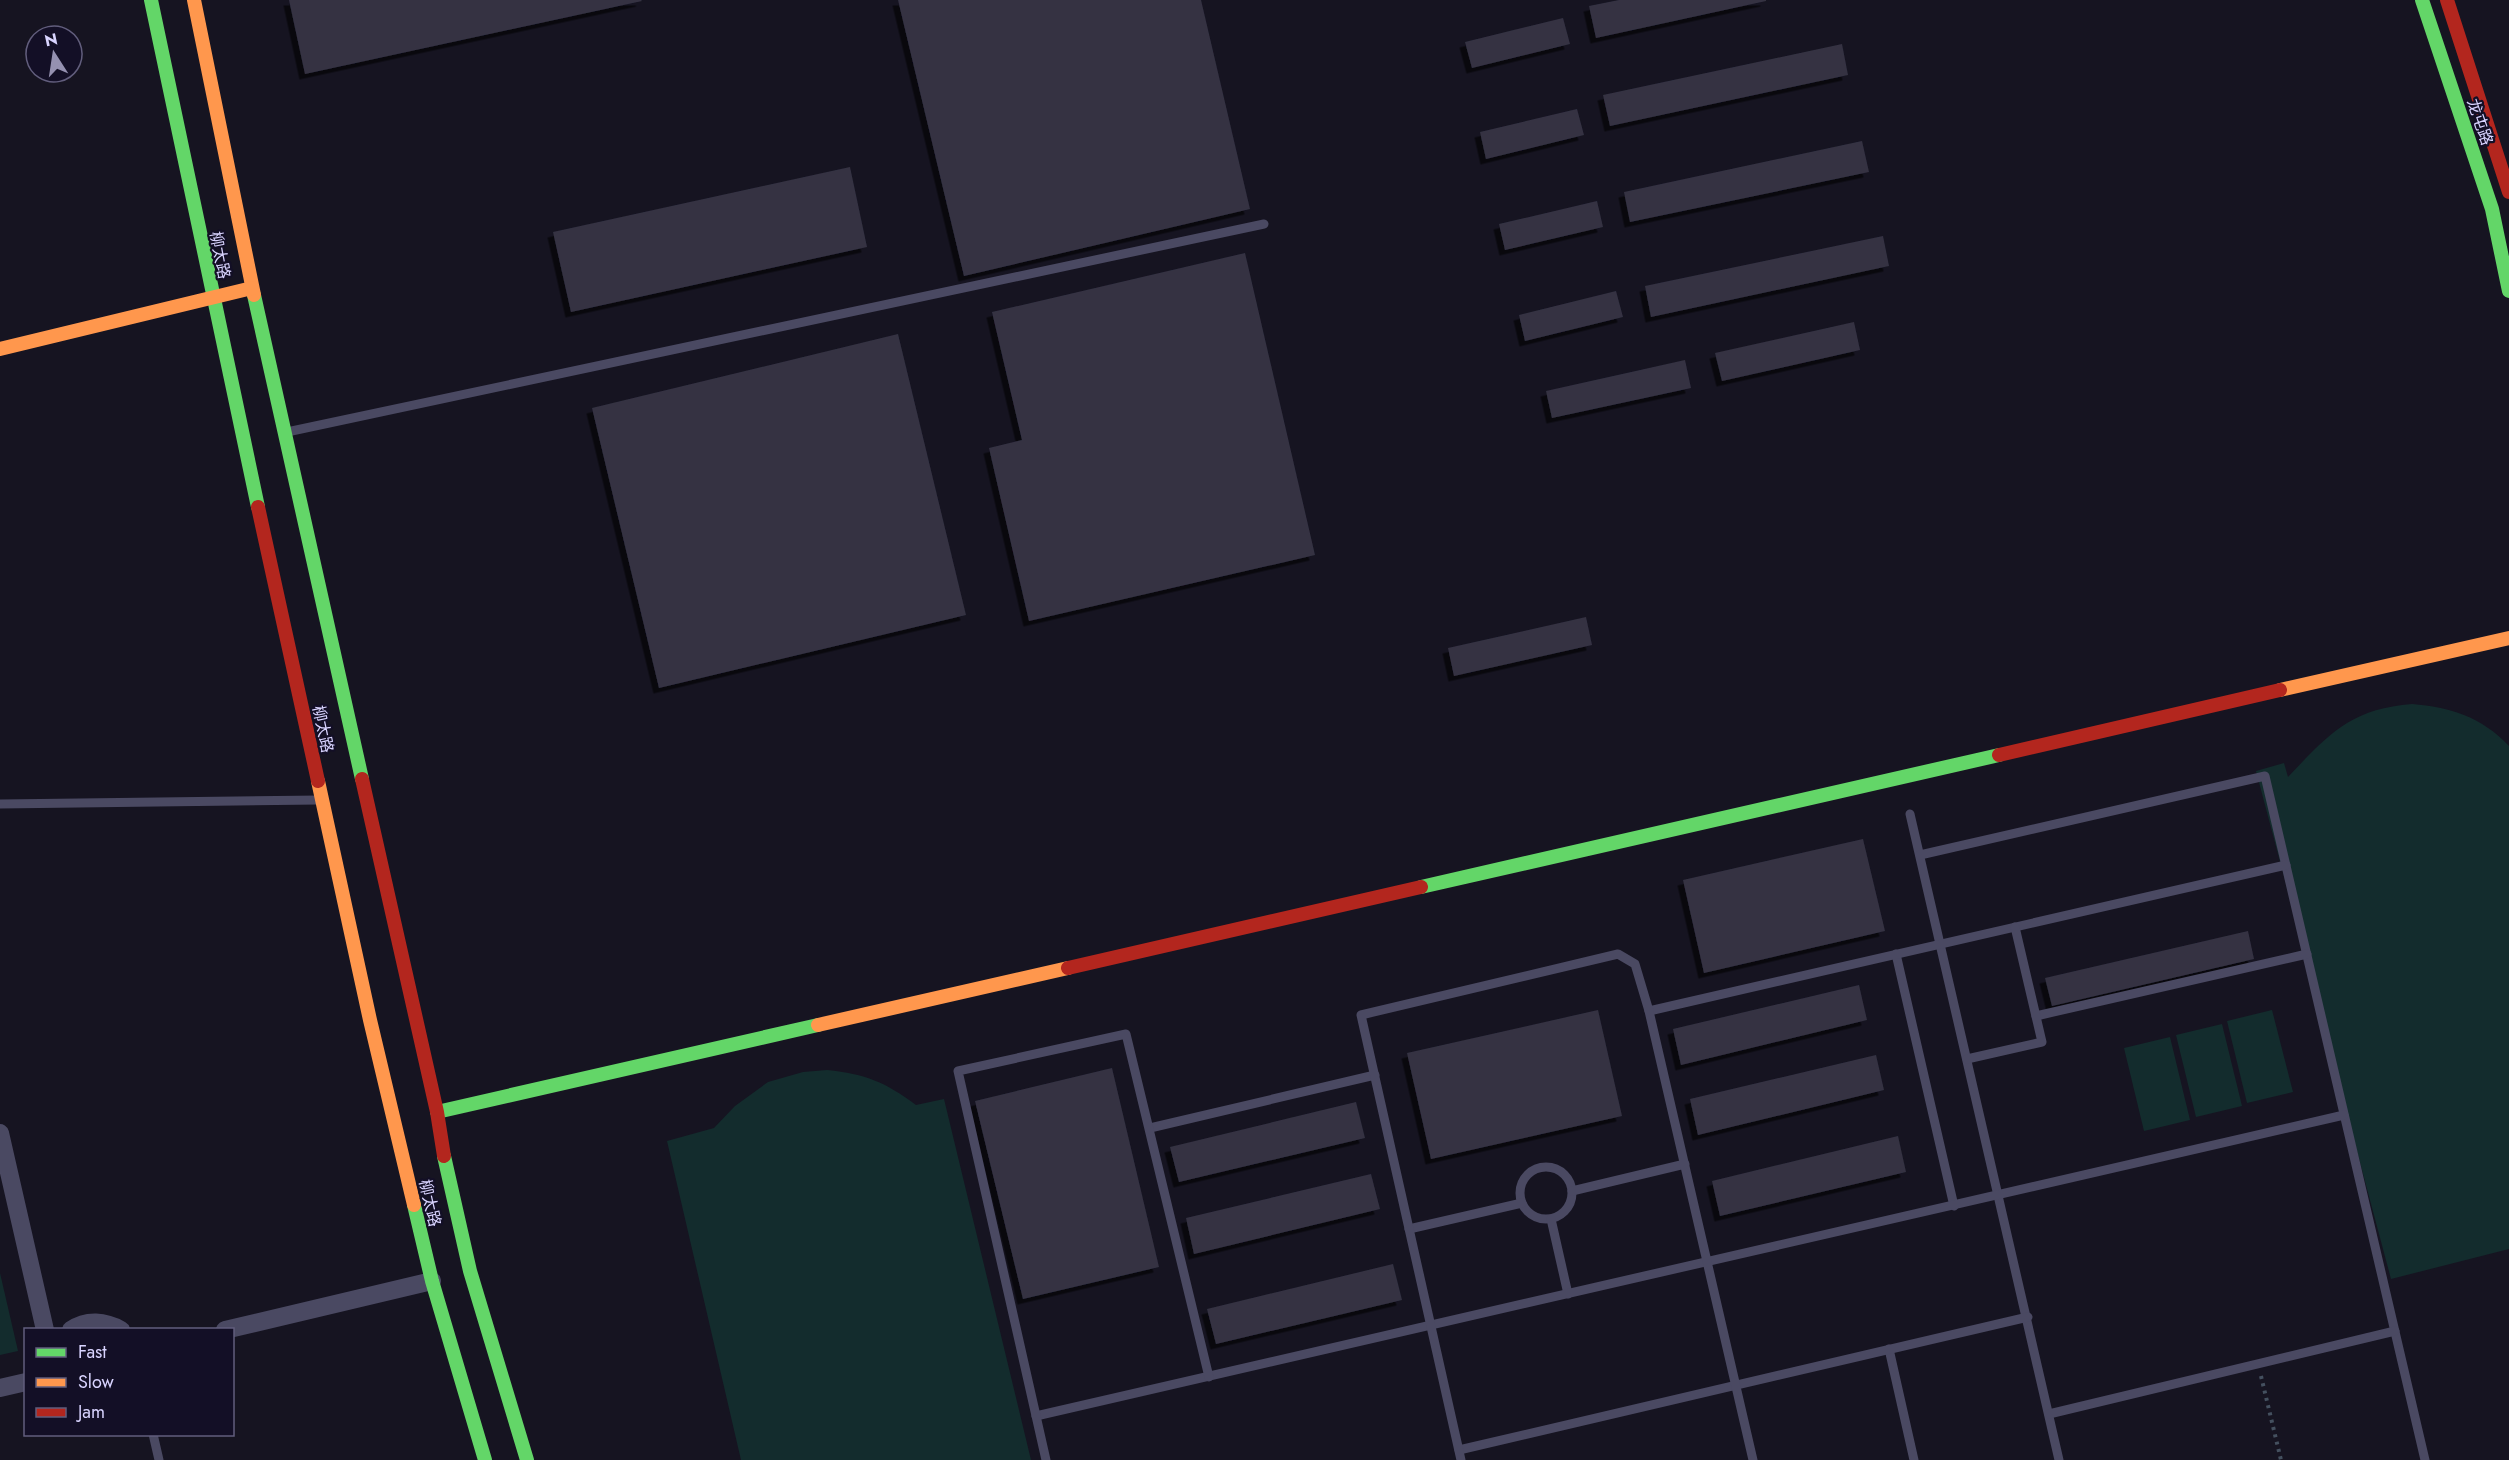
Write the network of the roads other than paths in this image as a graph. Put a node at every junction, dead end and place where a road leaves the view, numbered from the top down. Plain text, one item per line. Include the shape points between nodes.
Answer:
1 (151, 0) edge
2 (194, 0) edge
3 (2422, 0) edge
4 (2447, 0) edge
5 (2509, 192) edge
6 (1264, 224) dead end
7 (252, 288) junction
8 (2509, 291) edge
9 (212, 298) junction
10 (0, 349) edge
11 (284, 433) junction
12 (2509, 638) edge
13 (322, 800) junction
14 (0, 804) edge
15 (1910, 814) dead end
16 (1920, 855) junction
17 (2286, 865) junction
18 (2015, 927) junction
19 (1941, 944) junction
20 (1896, 954) junction
21 (2307, 954) junction
22 (1649, 1011) junction
23 (2036, 1016) junction
24 (1967, 1059) junction
25 (1375, 1075) junction
26 (437, 1112) junction
27 (2344, 1115) junction
28 (1150, 1128) junction
29 (0, 1133) edge
30 (1685, 1164) junction
31 (1572, 1191) junction
32 (1999, 1195) junction
33 (1522, 1203) junction
34 (1954, 1206) junction
35 (1551, 1219) junction
36 (1409, 1229) junction
37 (1708, 1262) junction
38 (432, 1281) junction
39 (1568, 1294) junction
40 (2028, 1317) junction
41 (1431, 1326) junction
42 (45, 1328) edge
43 (75, 1328) edge
44 (118, 1328) edge
45 (229, 1328) edge
46 (2395, 1331) junction
47 (1889, 1350) junction
48 (1209, 1377) junction
49 (24, 1382) edge
50 (1736, 1385) junction
51 (0, 1388) edge
52 (2049, 1414) junction
53 (1036, 1416) junction
54 (153, 1436) edge
55 (1459, 1450) junction
56 (159, 1460) edge
57 (485, 1460) edge
58 (527, 1460) edge
59 (1046, 1460) edge
60 (1461, 1460) edge
61 (1753, 1460) edge
62 (1914, 1460) edge
63 (2059, 1460) edge
64 (2424, 1460) edge

1 - 9 main road, 柳太路
2 - 7 main road, 柳太路
3 - 8 main road, 龙屯路 via 2492,208
4 - 5 main road, 龙屯路
6 - 11 lane
7 - 9 main road
7 - 11 main road, 柳太路
9 - 10 main road
9 - 13 main road, 柳太路
11 - 26 main road, 柳太路
12 - 26 main road
13 - 14 lane
13 - 38 main road, 柳太路
15 - 16 lane
16 - 17 lane via 2265,776
16 - 19 lane
17 - 18 lane
17 - 21 lane
18 - 19 lane
18 - 23 lane
19 - 20 lane
19 - 24 lane
20 - 22 lane
20 - 34 lane
21 - 23 lane
21 - 27 lane
22 - 25 lane via 1635,964 1618,954 1592,960 1361,1015
22 - 30 lane
23 - 24 lane via 2042,1042
24 - 32 lane
25 - 28 lane
25 - 36 lane
26 - 58 main road, 柳太路 via 470,1271
27 - 32 lane
27 - 46 lane
28 - 48 lane
28 - 53 lane via 1125,1034 958,1071
29 - 42 street
30 - 31 lane
30 - 37 lane
31 - 33 lane via 1565,1176 1541,1168 1522,1184
31 - 35 lane via 1568,1207
32 - 34 lane
32 - 40 lane
33 - 35 lane via 1531,1214
33 - 36 lane
34 - 37 lane
35 - 39 lane
36 - 41 lane
37 - 39 lane
37 - 50 lane
38 - 45 street
38 - 57 main road, 柳太路
39 - 41 lane
40 - 47 lane
40 - 52 lane
41 - 48 lane
41 - 55 lane
43 - 44 street via 91,1322
46 - 52 lane
46 - 64 lane
47 - 50 lane
47 - 62 lane
48 - 53 lane
49 - 51 street
50 - 55 lane
50 - 61 lane
52 - 63 lane
53 - 59 lane
54 - 56 lane
55 - 60 lane

